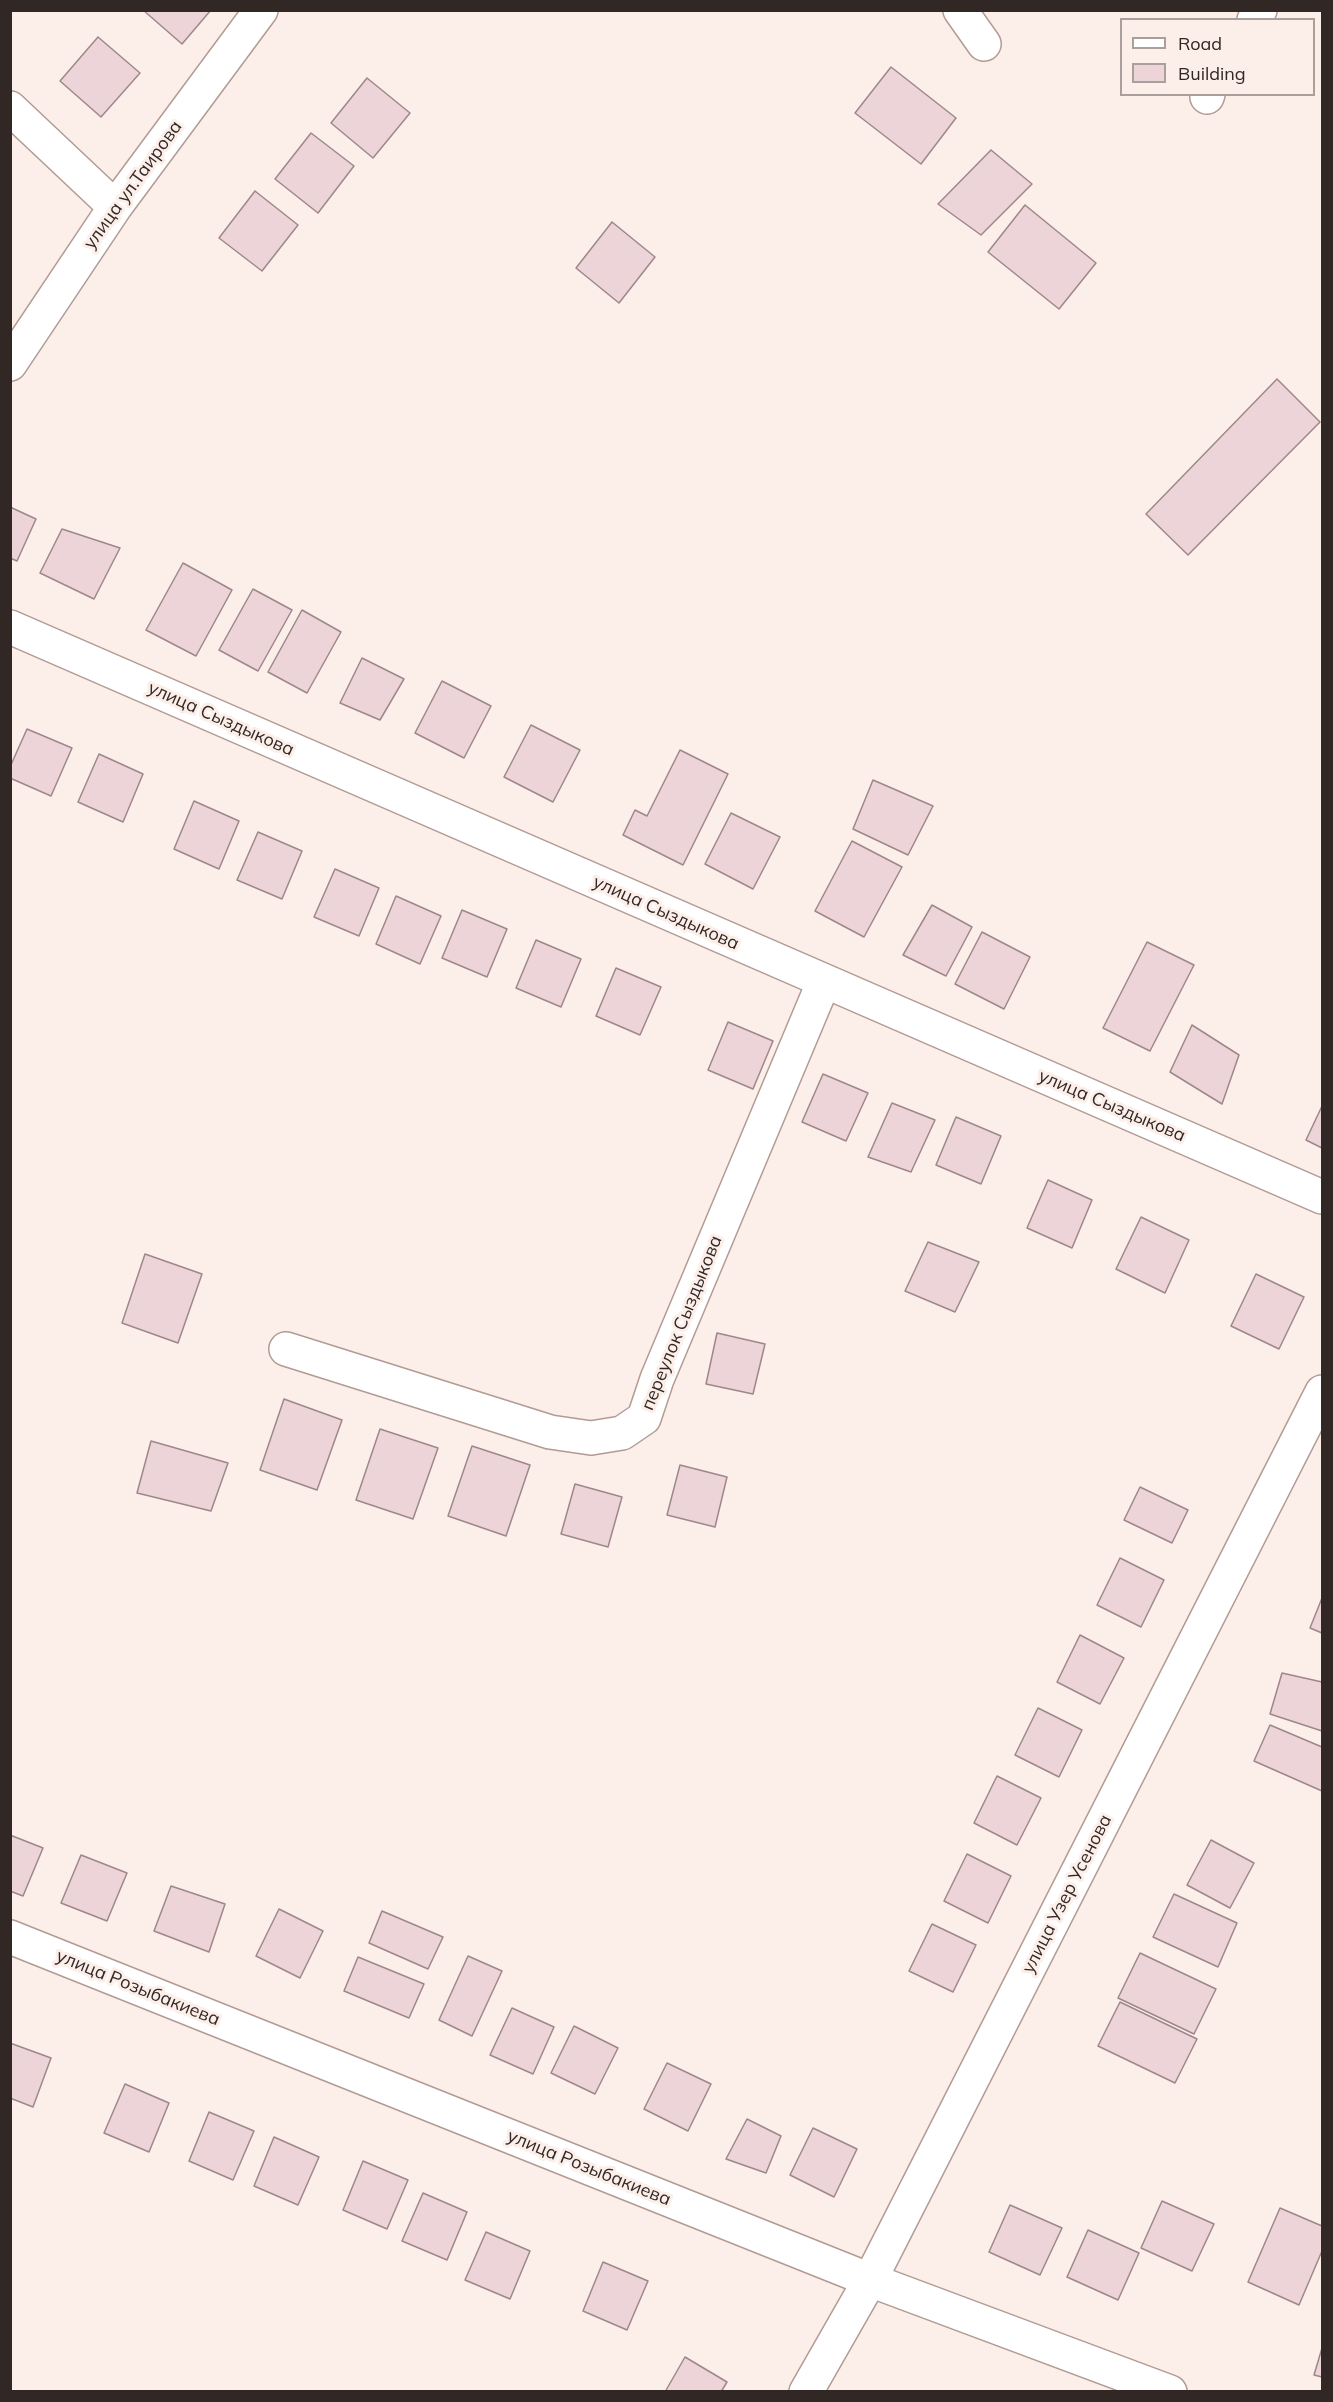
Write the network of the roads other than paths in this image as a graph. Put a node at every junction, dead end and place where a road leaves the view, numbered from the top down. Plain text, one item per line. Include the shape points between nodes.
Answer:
1 (261, 10) edge
2 (960, 10) edge
3 (984, 44) dead end
4 (10, 108) edge
5 (115, 207) junction
6 (10, 364) edge
7 (10, 627) edge
8 (824, 981) junction
9 (1323, 1197) edge
10 (286, 1349) dead end
11 (1323, 1392) edge
12 (10, 1937) edge
13 (870, 2280) junction
14 (806, 2391) edge
15 (1170, 2391) edge

1 - 5 street, улица ул.Таирова
2 - 3 street
4 - 5 street
5 - 6 street, улица ул.Таирова
7 - 8 street, улица Сыздыкова
8 - 9 street, улица Сыздыкова
8 - 10 street, переулок Сыздыкова via 657,1378 644,1418 621,1433 591,1438 550,1432
11 - 13 street, улица Узер Усенова
12 - 13 street, улица Розыбакиева
13 - 14 street, улица Узер Усенова
13 - 15 street, улица Розыбакиева

